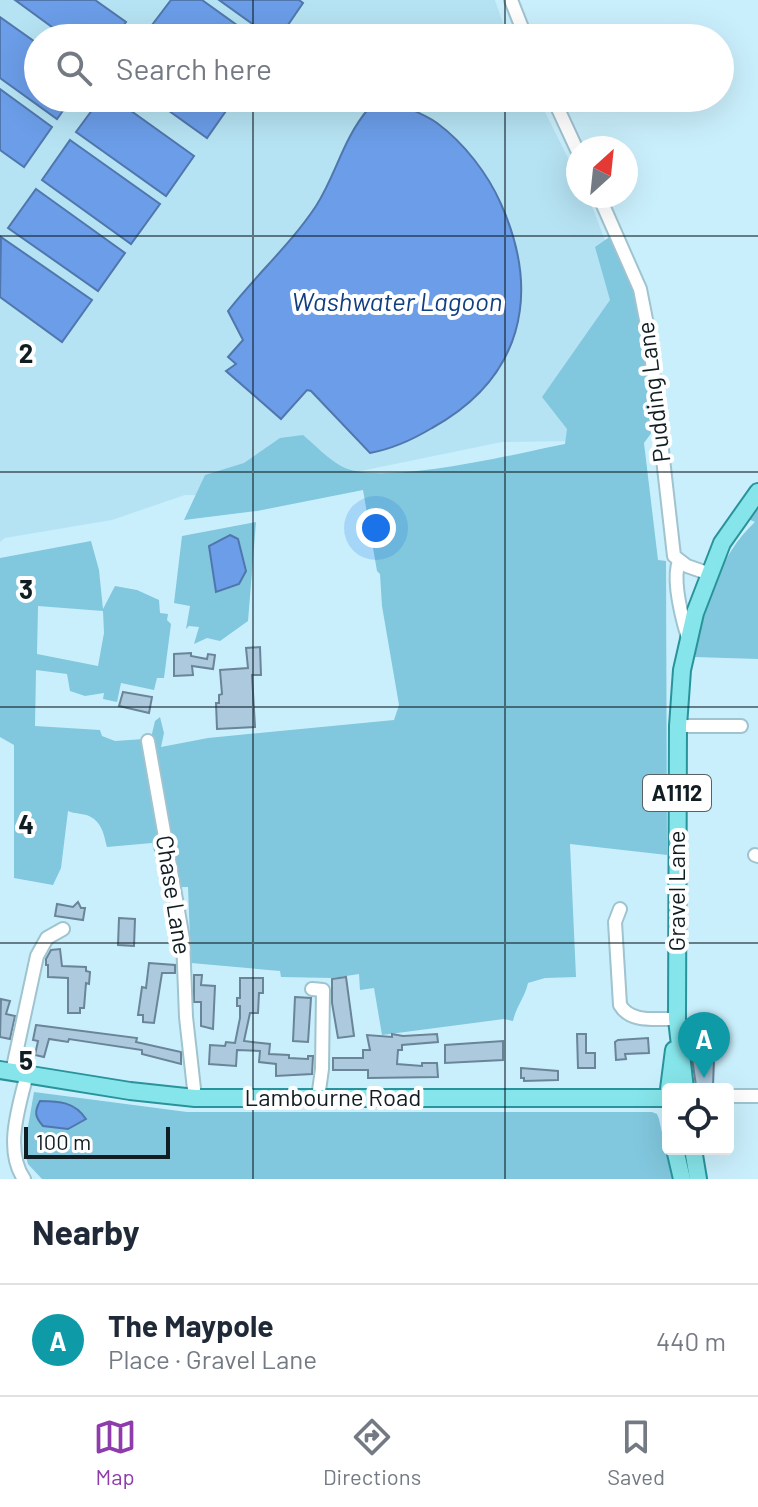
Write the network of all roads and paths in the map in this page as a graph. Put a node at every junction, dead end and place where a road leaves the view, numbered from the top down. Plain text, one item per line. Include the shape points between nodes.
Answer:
1 (511, 0) edge
2 (520, 24) edge
3 (559, 112) edge
4 (571, 136) edge
5 (604, 208) edge
6 (758, 492) edge
7 (679, 561) junction
8 (710, 574) junction
9 (688, 638) junction
10 (678, 726) junction
11 (741, 726) dead end
12 (148, 741) dead end
13 (620, 909) dead end
14 (63, 929) dead end
15 (312, 989) dead end
16 (677, 1020) junction
17 (13, 1072) edge
18 (670, 1083) edge
19 (684, 1083) edge
20 (734, 1096) edge
21 (758, 1096) edge
22 (195, 1098) junction
23 (318, 1098) junction
24 (662, 1098) edge
25 (677, 1155) edge
26 (682, 1155) edge
27 (694, 1155) edge
28 (24, 1179) edge
29 (684, 1179) edge
30 (698, 1179) edge

1 - 2 street
3 - 4 street
5 - 7 street, Pudding Lane via 640,289 672,549
6 - 8 main road, Gravel Lane / A1112 via 722,543
7 - 8 street
7 - 9 street, Pudding Lane
8 - 9 main road, Gravel Lane / A1112
9 - 10 main road, Gravel Lane / A1112
10 - 11 street
10 - 16 main road, Gravel Lane / A1112
12 - 22 street, Chase Lane via 183,939
13 - 16 street via 615,922 620,1005 636,1018
14 - 17 street via 47,938 37,956
15 - 23 street via 323,990
16 - 18 main road, Gravel Lane / A1112
16 - 19 main road, Gravel Lane / A1112
17 - 22 main road, Lambourne Road
17 - 28 street via 12,1149
20 - 21 street
22 - 23 main road, Lambourne Road
23 - 24 main road, Lambourne Road
25 - 29 main road
26 - 29 main road
27 - 30 main road

